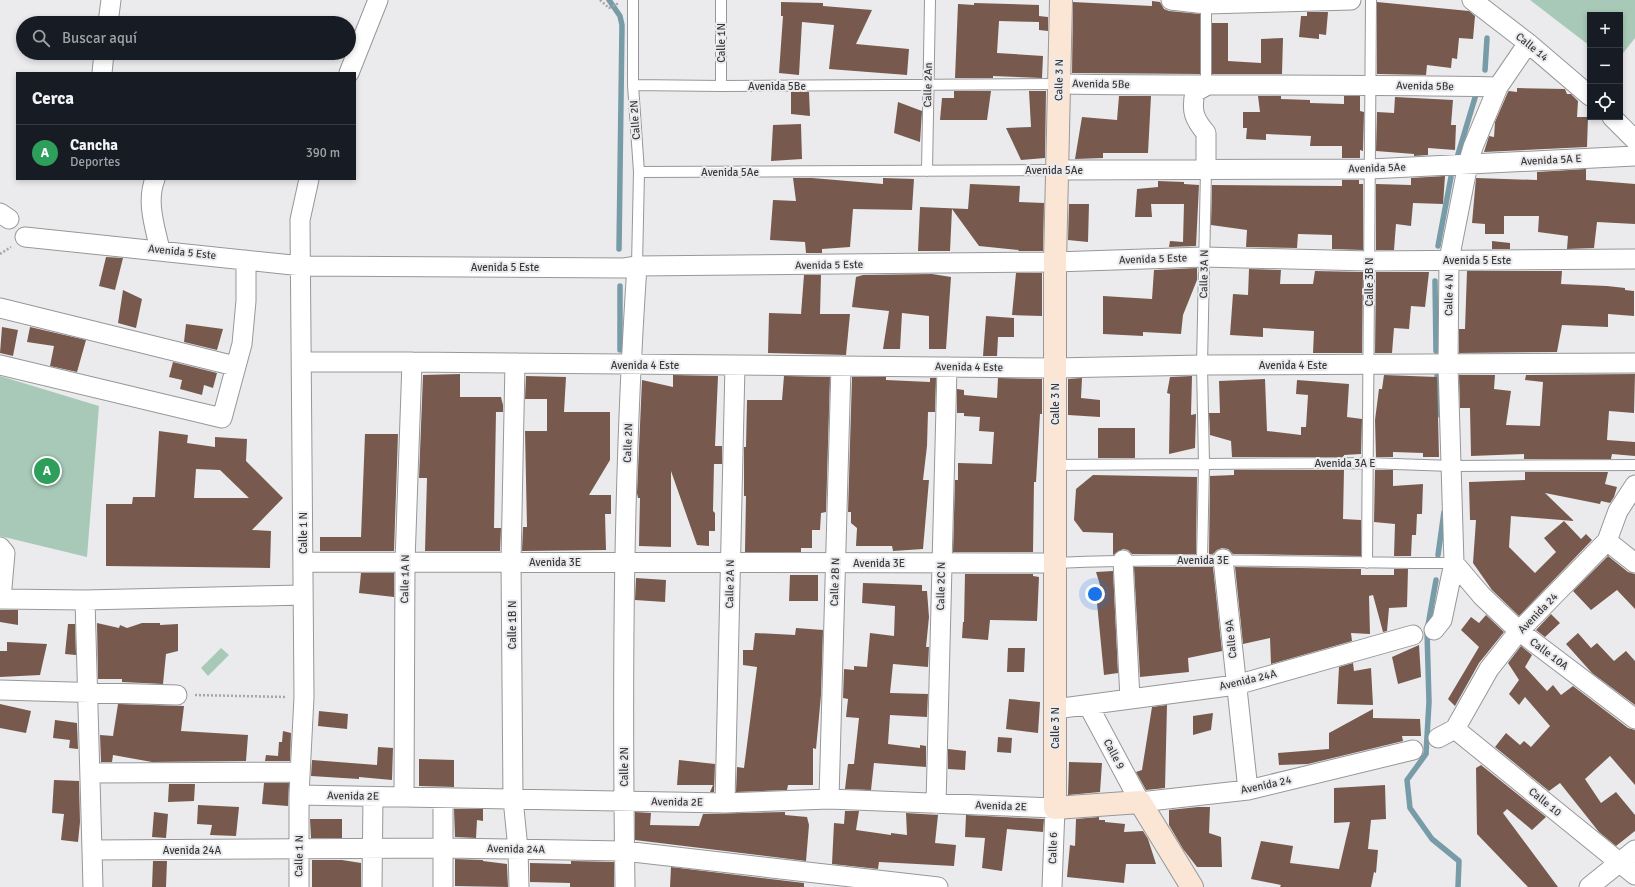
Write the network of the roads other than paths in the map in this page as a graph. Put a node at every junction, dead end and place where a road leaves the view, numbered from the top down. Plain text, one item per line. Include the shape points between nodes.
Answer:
1 (110, 0) edge
2 (378, 0) edge
3 (633, 0) edge
4 (721, 0) edge
5 (930, 0) edge
6 (1061, 0) edge
7 (1170, 0) edge
8 (1351, 0) edge
9 (1371, 0) edge
10 (1472, 0) edge
11 (1206, 2) edge
12 (109, 16) edge
13 (1528, 43) junction
14 (356, 55) edge
15 (103, 60) edge
16 (354, 60) edge
17 (102, 72) edge
18 (349, 72) edge
19 (633, 84) junction
20 (1059, 84) junction
21 (928, 85) junction
22 (1371, 85) junction
23 (721, 86) junction
24 (1206, 86) junction
25 (1498, 87) junction
26 (1587, 93) edge
27 (1615, 120) edge
28 (1635, 140) edge
29 (1635, 156) edge
30 (1468, 164) junction
31 (1370, 169) junction
32 (1058, 170) junction
33 (1206, 170) junction
34 (927, 171) junction
35 (639, 172) junction
36 (155, 180) edge
37 (309, 180) edge
38 (25, 236) dead end
39 (160, 250) junction
40 (1204, 257) junction
41 (1635, 259) edge
42 (246, 260) junction
43 (1449, 260) junction
44 (1369, 261) junction
45 (1055, 262) junction
46 (302, 266) junction
47 (637, 266) junction
48 (0, 308) edge
49 (302, 362) junction
50 (412, 362) junction
51 (515, 363) junction
52 (1635, 363) edge
53 (0, 365) edge
54 (630, 365) junction
55 (735, 365) junction
56 (1202, 365) junction
57 (1448, 365) junction
58 (235, 366) junction
59 (841, 366) junction
60 (1368, 366) junction
61 (947, 367) junction
62 (1055, 368) junction
63 (1367, 463) junction
64 (1204, 464) junction
65 (1055, 465) junction
66 (1635, 465) edge
67 (1452, 466) junction
68 (1635, 485) edge
69 (1607, 541) junction
70 (0, 546) edge
71 (1223, 559) junction
72 (1123, 560) junction
73 (1202, 560) junction
74 (303, 562) junction
75 (405, 562) junction
76 (511, 562) junction
77 (730, 562) junction
78 (1635, 562) edge
79 (624, 563) junction
80 (835, 563) junction
81 (941, 563) junction
82 (1055, 563) junction
83 (1367, 563) junction
84 (1454, 564) junction
85 (303, 595) junction
86 (1, 599) edge
87 (85, 600) junction
88 (1434, 630) dead end
89 (1519, 631) junction
90 (1413, 635) dead end
91 (1236, 685) junction
92 (0, 690) edge
93 (87, 693) junction
94 (177, 695) road end
95 (1130, 699) junction
96 (1088, 705) junction
97 (1055, 709) junction
98 (1635, 719) edge
99 (1455, 729) junction
100 (1438, 738) dead end
101 (1413, 750) dead end
102 (300, 772) junction
103 (90, 773) junction
104 (1248, 790) junction
105 (300, 795) junction
106 (373, 797) junction
107 (404, 797) junction
108 (443, 798) junction
109 (513, 799) junction
110 (829, 799) junction
111 (623, 801) junction
112 (1140, 802) junction
113 (725, 803) junction
114 (936, 804) junction
115 (1055, 808) junction
116 (443, 848) junction
117 (372, 849) junction
118 (518, 849) junction
119 (92, 850) junction
120 (300, 850) junction
121 (1635, 850) edge
122 (624, 852) junction
123 (1618, 862) junction
124 (1635, 874) edge
125 (93, 887) edge
126 (299, 887) edge
127 (372, 887) edge
128 (443, 887) edge
129 (519, 887) edge
130 (625, 887) edge
131 (938, 887) edge
132 (1052, 887) edge
133 (1192, 887) edge
134 (1589, 887) edge

1 - 12 street
2 - 14 street
3 - 19 lane, Calle 2N
4 - 23 lane, Calle 1N
5 - 21 lane, Calle 2An
6 - 20 street, Calle 3 N
7 - 11 street
8 - 11 street
9 - 22 lane, Calle 3B N
10 - 13 street, Calle 14
11 - 24 lane
13 - 25 street, Calle 4 N
13 - 26 street, Calle 14
15 - 17 street
16 - 18 street
19 - 23 lane, Avenida 5Be
19 - 35 lane, Calle 2N
20 - 21 lane, Avenida 5Be
20 - 24 street, Avenida 5Be
20 - 32 street, Calle 3 N
21 - 23 lane, Avenida 5Be
21 - 34 lane, Calle 2An
22 - 24 street, Avenida 5Be
22 - 25 street, Avenida 5Be
22 - 31 lane, Calle 3B N
24 - 33 street, Calle 3A N via 1195,92 1192,104 1196,121 1206,134
25 - 30 street, Calle 4 N
27 - 28 street
29 - 30 street, Avenida 5A E
30 - 31 street, Avenida 5Ae
30 - 43 street, Calle 4 N
31 - 33 street, Avenida 5Ae
31 - 44 lane, Calle 3B N
32 - 33 street, Avenida 5Ae
32 - 34 lane, Avenida 5Ae
32 - 45 street, Calle 3 N
33 - 40 lane, Calle 3A N
34 - 35 lane, Avenida 5Ae
35 - 47 lane, Calle 2N
36 - 39 street via 151,188 151,210
37 - 46 street, Calle 1 N via 300,220
38 - 39 street, Avenida 5 Este
39 - 42 street, Avenida 5 Este
40 - 44 street, Avenida 5 Este
40 - 45 street, Avenida 5 Este
40 - 56 lane, Calle 3A N
41 - 43 street, Avenida 5 Este
42 - 46 street, Avenida 5 Este
42 - 58 street via 242,344
43 - 44 street, Avenida 5 Este
43 - 57 street, Calle 4 N
44 - 60 lane, Calle 3B N
45 - 47 street, Avenida 5 Este
45 - 62 street, Calle 3 N
46 - 47 street, Avenida 5 Este
46 - 49 street, Calle 1 N
47 - 54 street, Calle 2N
48 - 58 street
49 - 50 street, Avenida 4 Este
49 - 74 street, Calle 1 N
50 - 51 street, Avenida 4 Este
50 - 75 street, Calle 1A N
51 - 54 street, Avenida 4 Este
51 - 76 street, Calle 1B N
52 - 57 street, Avenida 4 Este
53 - 58 street via 222,418
54 - 55 street, Avenida 4 Este
54 - 79 street, Calle 2N
55 - 59 street, Avenida 4 Este
55 - 77 street, Calle 2A N
56 - 60 street, Avenida 4 Este
56 - 62 street, Avenida 4 Este
56 - 64 lane, Calle 3A N
57 - 60 street, Avenida 4 Este
57 - 67 street, Calle 4 N
59 - 61 street, Avenida 4 Este
59 - 80 street, Calle 2B N
60 - 63 lane, Calle 3B N
61 - 62 street, Avenida 4 Este
61 - 81 street, Calle 2C N
62 - 65 street, Calle 3 N
63 - 64 lane, Avenida 3A E
63 - 67 lane, Avenida 3A E
63 - 83 lane, Calle 3B N
64 - 65 lane, Avenida 3A E
64 - 73 lane, Calle 3A N
65 - 82 street, Calle 3 N
66 - 67 lane, Avenida 3A E
67 - 84 street, Calle 4 N
68 - 69 street, Avenida 24 via 1618,511
69 - 78 street
69 - 89 street, Avenida 24
70 - 86 street via 5,553
71 - 73 lane, Avenida 3E
71 - 83 lane, Avenida 3E
71 - 91 street, Calle 9A
72 - 73 lane, Avenida 3E
72 - 82 lane, Avenida 3E
72 - 95 street
74 - 75 street, Avenida 3E
74 - 85 street, Calle 1 N
75 - 76 street, Avenida 3E
75 - 107 street, Calle 1A N
76 - 79 street, Avenida 3E
76 - 109 street, Calle 1B N
77 - 79 street, Avenida 3E
77 - 80 street, Avenida 3E
77 - 113 street, Calle 2A N
79 - 111 street, Calle 2N
80 - 81 street, Avenida 3E
80 - 110 street, Calle 2B N
81 - 82 street, Avenida 3E
81 - 114 street, Calle 2C N
82 - 97 street, Calle 3 N
83 - 84 lane, Avenida 3E
84 - 88 street via 1442,620
84 - 89 street, Calle 10A via 1482,596
85 - 87 street
85 - 102 street, Calle 1 N via 304,697
86 - 87 street
87 - 93 street
89 - 98 street, Calle 10A
89 - 99 street, Avenida 24 via 1489,669
90 - 91 street, Avenida 24A
91 - 95 street, Avenida 24A
91 - 104 street, Calle 9A
92 - 93 street
93 - 94 street
93 - 103 street
95 - 96 street, Avenida 24A
96 - 97 street, Avenida 24A
96 - 112 street, Calle 9
97 - 115 street, Calle 3 N
99 - 100 street
99 - 123 street, Calle 10
101 - 104 street, Avenida 24
102 - 103 street
102 - 105 street, Calle 1 N
103 - 119 street
104 - 112 street, Avenida 24
105 - 106 street, Avenida 2E
105 - 120 street, Calle 1 N
106 - 107 street, Avenida 2E
106 - 117 street
107 - 108 street, Avenida 2E
108 - 109 street, Avenida 2E
108 - 116 street
109 - 111 street, Avenida 2E
109 - 118 street, Calle 1B N
110 - 113 street, Avenida 2E
110 - 114 street, Avenida 2E
111 - 113 street, Avenida 2E
111 - 122 street, Calle 2N
112 - 115 street
112 - 133 street, Calle 9
114 - 115 street, Avenida 2E
115 - 132 street, Calle 6
116 - 117 street, Avenida 24A
116 - 118 street, Avenida 24A
116 - 128 street
117 - 120 street, Avenida 24A
117 - 127 street
118 - 122 street, Avenida 24A
118 - 129 street, Calle 1B N
119 - 120 street, Avenida 24A
119 - 125 street
120 - 126 street, Calle 1 N
121 - 123 street
122 - 130 street, Calle 2N
122 - 131 street, Avenida 24A
123 - 124 street, Calle 10
123 - 134 street

